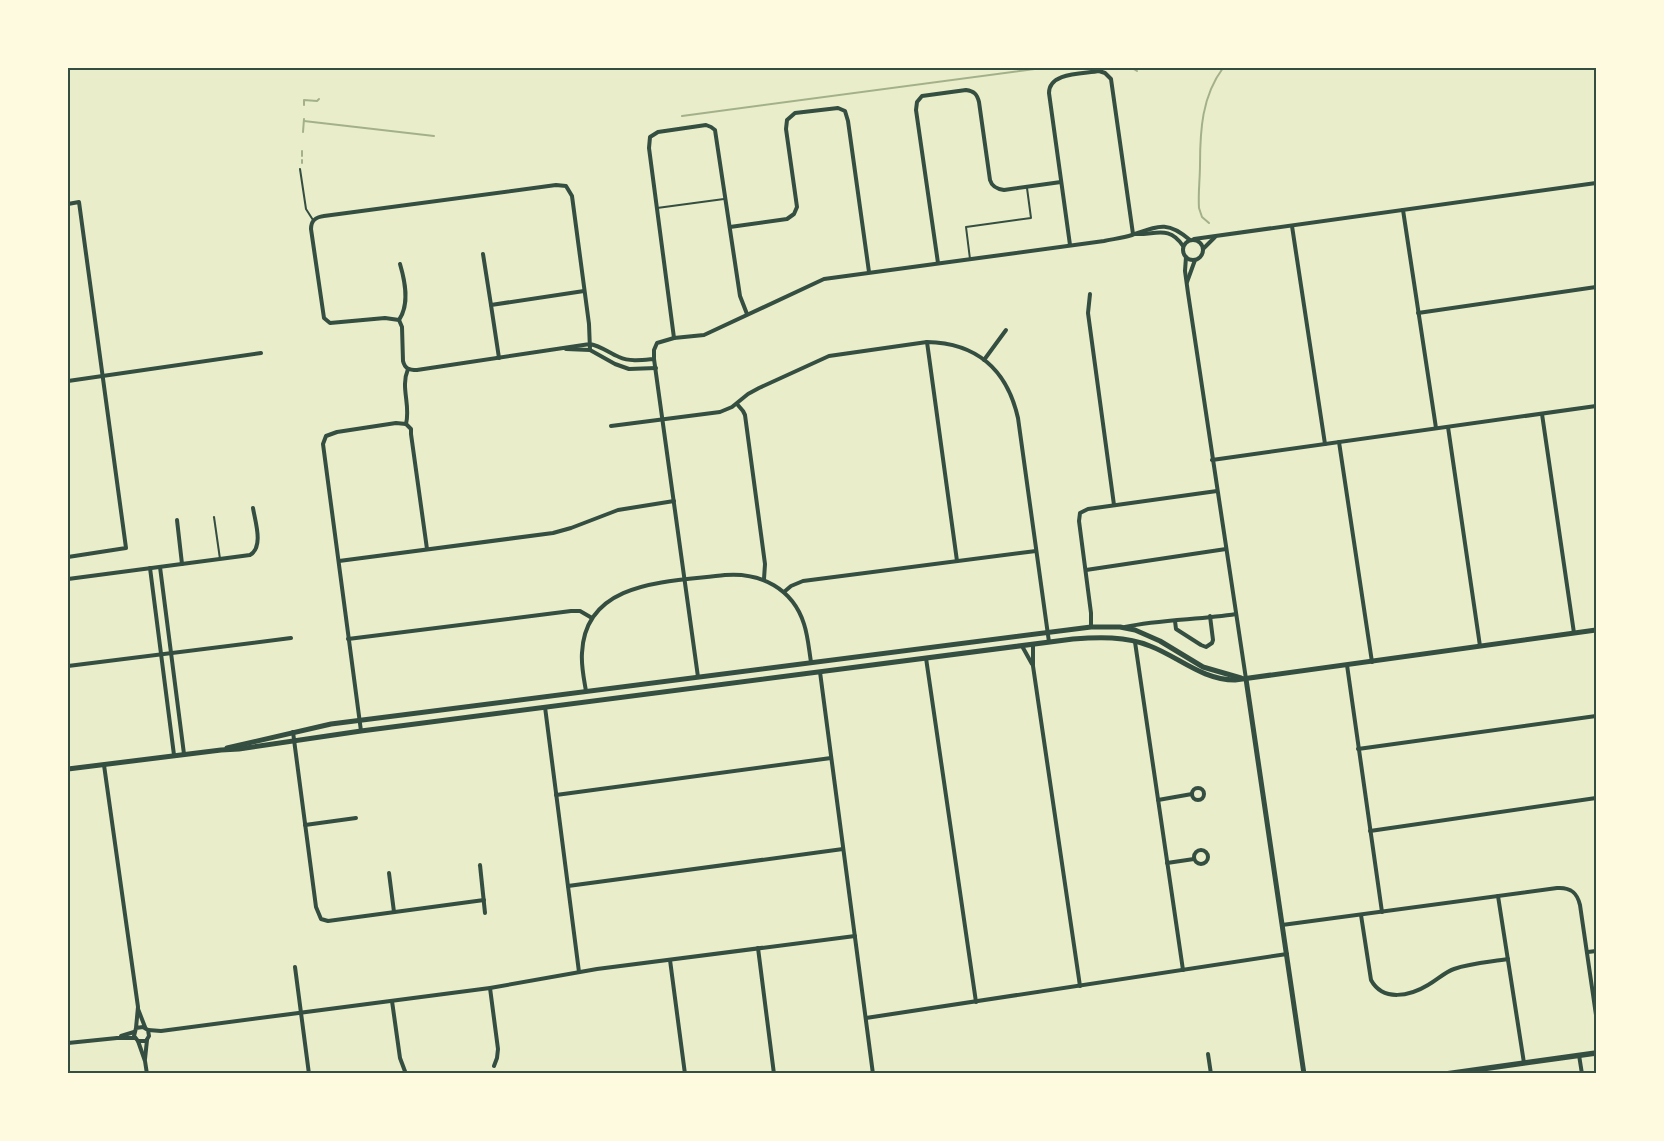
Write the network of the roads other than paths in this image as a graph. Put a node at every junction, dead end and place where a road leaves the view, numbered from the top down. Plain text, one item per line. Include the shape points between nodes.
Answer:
1 (300, 169) dead end
2 (1061, 182) junction
3 (1596, 183) edge
4 (1027, 187) junction
5 (726, 199) junction
6 (68, 204) edge
7 (657, 208) junction
8 (1403, 210) junction
9 (313, 220) junction
10 (1292, 226) junction
11 (730, 227) junction
12 (1133, 234) junction
13 (1220, 236) junction
14 (1192, 239) junction
15 (1070, 245) junction
16 (1183, 246) junction
17 (1203, 249) junction
18 (482, 254) dead end
19 (1186, 257) junction
20 (970, 258) junction
21 (1196, 260) junction
22 (938, 263) junction
23 (400, 264) dead end
24 (869, 272) junction
25 (1188, 282) junction
26 (1596, 287) edge
27 (584, 290) junction
28 (1090, 294) dead end
29 (491, 305) junction
30 (1418, 313) junction
31 (747, 314) junction
32 (399, 320) junction
33 (1006, 330) dead end
34 (674, 338) junction
35 (927, 342) junction
36 (590, 344) junction
37 (561, 349) junction
38 (590, 350) junction
39 (261, 354) dead end
40 (619, 357) junction
41 (499, 358) junction
42 (654, 359) junction
43 (984, 360) junction
44 (615, 364) junction
45 (656, 368) junction
46 (408, 369) junction
47 (103, 376) junction
48 (68, 381) edge
49 (737, 404) junction
50 (1596, 406) edge
51 (1542, 414) junction
52 (663, 420) junction
53 (406, 424) junction
54 (611, 426) dead end
55 (1448, 427) junction
56 (1436, 428) junction
57 (1339, 442) junction
58 (1325, 444) junction
59 (1212, 460) junction
60 (1217, 490) junction
61 (674, 501) junction
62 (1114, 505) junction
63 (253, 508) dead end
64 (214, 517) dead end
65 (177, 520) dead end
66 (427, 549) junction
67 (1226, 549) junction
68 (1036, 551) junction
69 (68, 556) edge
70 (220, 559) junction
71 (338, 561) junction
72 (957, 561) junction
73 (182, 564) junction
74 (160, 567) junction
75 (150, 568) junction
76 (1086, 570) junction
77 (68, 579) edge
78 (764, 579) junction
79 (685, 580) junction
80 (784, 592) junction
81 (1236, 614) junction
82 (1210, 616) junction
83 (592, 618) junction
84 (1175, 621) junction
85 (1091, 627) junction
86 (1120, 628) junction
87 (1596, 630) edge
88 (1048, 632) junction
89 (1574, 633) junction
90 (290, 638) dead end
91 (348, 639) junction
92 (1048, 642) junction
93 (1135, 642) junction
94 (1033, 644) junction
95 (1022, 646) junction
96 (1480, 646) junction
97 (171, 654) junction
98 (162, 655) junction
99 (926, 658) junction
100 (811, 662) junction
101 (1372, 662) junction
102 (1347, 665) junction
103 (68, 666) edge
104 (1033, 666) junction
105 (820, 672) junction
106 (698, 677) junction
107 (1246, 679) junction
108 (702, 687) junction
109 (586, 691) junction
110 (543, 697) junction
111 (545, 707) junction
112 (1596, 716) edge
113 (360, 720) junction
114 (361, 731) junction
115 (293, 732) junction
116 (294, 741) junction
117 (1358, 749) junction
118 (221, 750) junction
119 (184, 754) junction
120 (174, 755) junction
121 (831, 758) junction
122 (104, 764) junction
123 (68, 769) edge
124 (1192, 794) dead end
125 (556, 795) junction
126 (1596, 798) edge
127 (1158, 800) junction
128 (356, 818) dead end
129 (305, 825) junction
130 (1370, 830) junction
131 (844, 849) junction
132 (1194, 859) dead end
133 (1167, 863) junction
134 (480, 865) dead end
135 (389, 873) dead end
136 (568, 886) junction
137 (1498, 896) junction
138 (484, 900) junction
139 (394, 912) junction
140 (1382, 912) junction
141 (485, 913) dead end
142 (1361, 914) junction
143 (1282, 925) junction
144 (855, 936) junction
145 (758, 948) junction
146 (1596, 951) edge
147 (1588, 952) junction
148 (1287, 954) junction
149 (1508, 959) junction
150 (670, 960) junction
151 (295, 967) dead end
152 (1183, 970) junction
153 (579, 972) junction
154 (1080, 986) junction
155 (490, 988) junction
156 (392, 1001) junction
157 (976, 1002) junction
158 (138, 1007) junction
159 (301, 1012) junction
160 (1596, 1015) edge
161 (866, 1018) junction
162 (146, 1029) junction
163 (135, 1030) junction
164 (162, 1031) junction
165 (117, 1038) junction
166 (148, 1038) junction
167 (136, 1040) junction
168 (68, 1043) edge
169 (1596, 1053) edge
170 (1208, 1054) dead end
171 (1579, 1055) junction
172 (145, 1061) junction
173 (1524, 1063) junction
174 (494, 1066) dead end
175 (1498, 1070) edge
176 (147, 1074) edge
177 (309, 1074) edge
178 (406, 1074) edge
179 (685, 1074) edge
180 (774, 1074) edge
181 (873, 1074) edge
182 (1211, 1074) edge
183 (1304, 1074) edge
184 (1446, 1074) edge
185 (1582, 1074) edge

1 - 9 lane via 306,209
2 - 4 street
2 - 12 street via 1050,85 1057,78 1102,72 1110,77 1112,84
2 - 15 street
3 - 8 street
4 - 20 lane via 1031,218 966,227
4 - 22 street via 1004,190 991,184 979,102 973,92 966,90 922,96 916,110
5 - 7 lane
5 - 7 street via 717,135 706,125 658,132 650,137
5 - 11 street
6 - 47 street via 78,202
7 - 34 street
8 - 10 street
8 - 30 street
9 - 27 street via 562,184 572,196
9 - 32 street via 311,229 324,318 330,323 386,318
10 - 13 street
10 - 58 street
11 - 24 street via 792,216 797,207 787,120 795,113 838,108 845,111 848,120
11 - 31 street via 740,296
12 - 14 street via 1168,226
12 - 15 street
12 - 16 street via 1167,233 1174,235
13 - 14 street
13 - 17 street
14 - 16 street
14 - 17 street via 1200,242
15 - 20 street
16 - 19 street
17 - 21 street
18 - 29 street
19 - 21 street
19 - 25 street
20 - 22 street
21 - 25 street
22 - 24 street
23 - 32 street via 405,303
24 - 31 street via 824,279
25 - 59 street
26 - 30 street
27 - 29 street
27 - 36 street
28 - 62 street via 1088,313
29 - 41 street
30 - 56 street
31 - 34 street via 704,336
32 - 46 street via 402,361
33 - 43 street
34 - 42 street via 658,343
35 - 43 street via 955,345
35 - 49 street via 829,356 759,388
35 - 72 street
36 - 37 street
36 - 38 street
36 - 40 street
37 - 38 street
37 - 41 street
38 - 44 street
39 - 47 street
40 - 42 street
40 - 44 street
41 - 46 street
42 - 45 street
43 - 68 street via 999,374 1014,402
44 - 45 street via 629,368
45 - 52 street
46 - 53 street via 404,380
47 - 48 street
47 - 69 street via 126,548
49 - 52 street via 720,412
49 - 78 street via 745,415 765,564
50 - 51 street
51 - 55 street
51 - 89 street
52 - 54 street
52 - 61 street
53 - 66 street via 412,434
53 - 71 street via 330,434 324,440
55 - 56 street
55 - 96 street
56 - 57 street
57 - 58 street
57 - 101 street
58 - 59 street
59 - 60 street
60 - 62 street
60 - 67 street
61 - 66 street via 618,510 552,533
61 - 79 street
62 - 76 street via 1080,513
63 - 70 street via 258,541 254,553
64 - 70 lane
65 - 73 street
66 - 71 street
67 - 76 street
67 - 81 street
68 - 72 street
68 - 88 street
70 - 73 street
71 - 91 street
72 - 80 street via 802,581
73 - 74 street
74 - 75 street
74 - 97 street
75 - 77 street
75 - 98 street
76 - 85 street
78 - 79 street via 736,574
78 - 80 street
79 - 83 street via 629,589 610,599
79 - 106 street
80 - 100 street via 802,618
81 - 82 street
81 - 107 street
82 - 84 street
82 - 84 street via 1213,640 1206,646 1176,629
83 - 91 street via 580,611 572,611
83 - 109 street via 582,651
84 - 86 street
85 - 86 street
85 - 88 street
86 - 107 street via 1148,635 1203,667
87 - 89 street
88 - 92 street
88 - 100 street
89 - 96 street
90 - 97 street
91 - 113 street
92 - 93 street via 1100,638
92 - 94 street
93 - 107 street via 1148,645 1213,678
93 - 127 street
94 - 95 street
94 - 104 street
95 - 99 street
95 - 104 street
96 - 101 street
97 - 98 street
97 - 119 street
98 - 103 street
98 - 120 street
99 - 105 street
99 - 157 street
100 - 105 street
100 - 106 street
101 - 102 street
102 - 107 street
102 - 117 street
104 - 154 street
105 - 108 street
105 - 121 street
106 - 108 street
106 - 109 street
107 - 143 street
108 - 111 street
109 - 110 street
110 - 111 street
110 - 113 street
111 - 114 street
111 - 125 street
112 - 117 street
113 - 114 street
113 - 115 street
114 - 116 street
115 - 116 street
115 - 118 street
116 - 118 street
116 - 129 street
117 - 130 street
118 - 119 street
119 - 120 street
120 - 122 street
121 - 125 street
121 - 131 street
122 - 123 street
122 - 158 street
124 - 127 street
125 - 136 street
126 - 130 street
127 - 133 street
128 - 129 street
129 - 139 street via 316,907 322,920
130 - 140 street
131 - 136 street
131 - 144 street
132 - 133 street
133 - 152 street
134 - 138 street
135 - 139 street
136 - 153 street
137 - 140 street
137 - 147 street via 1562,888 1571,890 1578,899
137 - 149 street
138 - 139 street
138 - 141 street
140 - 142 street
142 - 143 street
142 - 149 street via 1371,980 1387,995 1402,995 1421,989 1456,968
143 - 148 street
144 - 145 street
144 - 161 street
145 - 150 street
145 - 180 street
146 - 147 street
147 - 160 street
148 - 152 street
148 - 183 street
149 - 173 street
150 - 153 street
150 - 179 street
151 - 159 street
152 - 154 street
153 - 155 street
154 - 157 street
155 - 156 street
155 - 174 street via 498,1050
156 - 159 street
156 - 178 street via 400,1058
157 - 161 street
158 - 162 street
158 - 163 street
159 - 164 street
159 - 177 street
161 - 181 street
162 - 163 street via 140,1026
162 - 164 street
162 - 166 street
163 - 165 street
163 - 167 street
164 - 166 street
165 - 167 street
165 - 168 street
166 - 167 street via 143,1042
166 - 172 street
167 - 172 street
169 - 171 main road
170 - 182 street
171 - 173 main road
171 - 185 street
172 - 176 street
173 - 175 main road
175 - 184 main road

